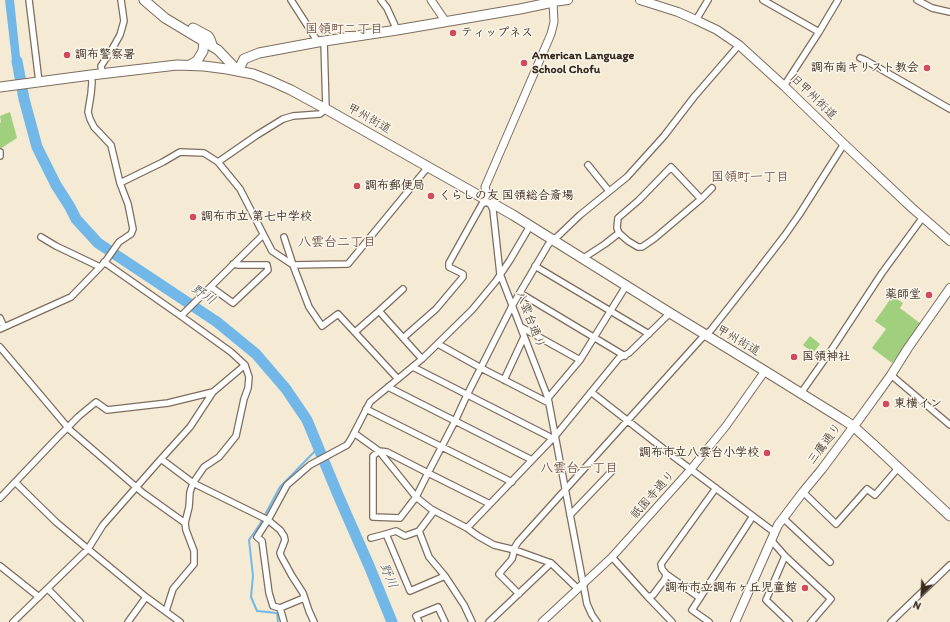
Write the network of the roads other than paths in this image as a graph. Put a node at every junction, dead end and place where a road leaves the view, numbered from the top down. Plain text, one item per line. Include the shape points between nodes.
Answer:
1 (29, 0) edge
2 (121, 0) edge
3 (136, 0) edge
4 (144, 0) edge
5 (153, 0) edge
6 (291, 0) edge
7 (381, 0) edge
8 (431, 0) edge
9 (568, 0) edge
10 (640, 0) edge
11 (708, 0) edge
12 (762, 0) edge
13 (838, 0) edge
14 (917, 0) edge
15 (553, 1) edge
16 (950, 12) edge
17 (696, 20) junction
18 (446, 22) junction
19 (398, 30) junction
20 (819, 32) junction
21 (321, 41) junction
22 (208, 43) junction
23 (739, 45) junction
24 (860, 58) dead end
25 (190, 65) junction
26 (238, 71) junction
27 (102, 73) junction
28 (91, 75) junction
29 (35, 82) junction
30 (784, 86) junction
31 (0, 87) edge
32 (950, 108) edge
33 (326, 109) junction
34 (844, 144) junction
35 (0, 152) edge
36 (0, 156) edge
37 (218, 162) junction
38 (588, 165) dead end
39 (428, 167) junction
40 (120, 183) junction
41 (712, 188) dead end
42 (609, 190) junction
43 (700, 199) junction
44 (486, 202) junction
45 (496, 209) junction
46 (923, 217) junction
47 (530, 226) junction
48 (619, 233) junction
49 (263, 235) junction
50 (42, 236) dead end
51 (284, 238) dead end
52 (552, 240) junction
53 (950, 241) edge
54 (582, 259) junction
55 (103, 264) junction
56 (233, 264) junction
57 (293, 265) junction
58 (535, 266) junction
59 (500, 274) junction
60 (211, 286) junction
61 (626, 286) junction
62 (950, 288) edge
63 (403, 289) dead end
64 (520, 293) junction
65 (512, 306) junction
66 (611, 311) junction
67 (379, 312) junction
68 (670, 314) junction
69 (182, 315) junction
70 (0, 318) edge
71 (521, 327) junction
72 (2, 328) edge
73 (355, 332) junction
74 (649, 334) junction
75 (705, 335) junction
76 (524, 337) junction
77 (594, 337) junction
78 (403, 338) junction
79 (438, 344) junction
80 (0, 347) edge
81 (625, 356) junction
82 (422, 359) junction
83 (580, 360) junction
84 (245, 365) junction
85 (413, 367) junction
86 (481, 368) junction
87 (765, 371) junction
88 (891, 375) junction
89 (398, 379) junction
90 (504, 380) junction
91 (388, 387) junction
92 (213, 392) junction
93 (591, 392) junction
94 (801, 393) junction
95 (467, 395) junction
96 (549, 400) junction
97 (366, 409) junction
98 (627, 420) junction
99 (454, 421) junction
100 (950, 425) edge
101 (853, 426) junction
102 (68, 427) junction
103 (354, 434) junction
104 (554, 437) junction
105 (442, 446) junction
106 (379, 451) junction
107 (161, 459) junction
108 (532, 460) junction
109 (899, 467) junction
110 (691, 469) junction
111 (612, 471) dead end
112 (428, 473) junction
113 (15, 482) junction
114 (193, 482) junction
115 (512, 482) junction
116 (137, 487) junction
117 (716, 488) junction
118 (566, 489) junction
119 (803, 492) junction
120 (416, 497) junction
121 (0, 498) edge
122 (490, 504) junction
123 (434, 511) junction
124 (570, 515) junction
125 (753, 516) junction
126 (950, 516) edge
127 (783, 518) junction
128 (268, 520) junction
129 (185, 523) junction
130 (467, 528) junction
131 (418, 531) junction
132 (774, 532) junction
133 (386, 534) junction
134 (371, 538) dead end
135 (770, 540) junction
136 (88, 549) junction
137 (515, 550) junction
138 (785, 556) junction
139 (612, 557) junction
140 (830, 562) dead end
141 (551, 563) junction
142 (950, 565) edge
143 (0, 566) edge
144 (666, 574) junction
145 (445, 576) junction
146 (580, 587) junction
147 (48, 589) junction
148 (519, 594) junction
149 (39, 597) junction
150 (146, 597) junction
151 (648, 597) junction
152 (304, 598) junction
153 (700, 598) junction
154 (280, 608) junction
155 (166, 611) junction
156 (670, 621) edge
157 (812, 621) edge
158 (14, 622) edge
159 (80, 622) edge
160 (128, 622) edge
161 (180, 622) edge
162 (284, 622) edge
163 (314, 622) edge
164 (419, 622) edge
165 (445, 622) edge
166 (472, 622) edge
167 (489, 622) edge
168 (542, 622) edge
169 (597, 622) edge
170 (708, 622) edge
171 (735, 622) edge
172 (789, 622) edge
173 (891, 622) edge

1 - 29 street
2 - 27 street via 124,21 120,35 102,66
3 - 22 main road via 180,34 191,40
4 - 22 main road via 165,18
5 - 22 main road via 179,20 208,36
6 - 21 street
7 - 19 street
8 - 18 street
9 - 15 main road
10 - 17 main road, 旧甲州街道
11 - 17 street
12 - 20 street
13 - 20 street
14 - 16 street via 932,8
15 - 18 main road
15 - 44 street via 554,22 551,34 485,187
17 - 23 main road, 旧甲州街道
18 - 19 main road
19 - 21 main road
20 - 30 street
21 - 26 main road via 244,58
21 - 33 street
22 - 25 main road via 197,61
22 - 26 main road
23 - 30 main road, 旧甲州街道
23 - 42 street via 664,136 627,176
24 - 32 street
25 - 26 main road, 甲州街道
25 - 27 main road
26 - 33 main road, 甲州街道 via 271,81
27 - 28 main road
28 - 29 main road
28 - 40 street via 88,112 94,127 111,145
29 - 31 main road
30 - 34 main road, 旧甲州街道
33 - 37 street via 320,114 283,119
33 - 39 main road, 甲州街道
34 - 46 main road, 旧甲州街道
34 - 75 street via 785,235
35 - 36 street
37 - 40 street via 204,153 180,152
37 - 49 street via 240,189
38 - 42 street
39 - 44 main road, 甲州街道
39 - 57 street via 348,264
40 - 55 street via 133,229 131,234 119,242
41 - 43 street
42 - 52 street
43 - 48 street via 642,248
43 - 48 street via 671,167 618,218
44 - 45 main road, 甲州街道
44 - 78 street via 448,263 463,274 463,277 436,309
45 - 47 main road, 甲州街道
45 - 59 street, 八雲台通り
46 - 53 main road, 旧甲州街道
46 - 94 street
47 - 52 main road, 甲州街道
47 - 59 street
48 - 54 street
49 - 56 street
49 - 57 street via 272,251
50 - 55 street via 56,246
51 - 57 street
52 - 54 main road, 甲州街道
52 - 58 street
54 - 61 main road, 甲州街道
55 - 69 street
55 - 72 street via 71,297
56 - 60 street
56 - 60 street via 267,265 268,270 234,303
57 - 73 street via 309,307 322,326 338,314
58 - 64 street
58 - 66 street
59 - 65 street, 八雲台通り
59 - 79 street via 472,310
60 - 69 street
61 - 66 street
61 - 68 main road, 甲州街道
62 - 88 main road, 三鷹通り
63 - 67 street
64 - 65 street
64 - 77 street
65 - 71 street, 八雲台通り
65 - 86 street
66 - 74 street
66 - 77 street
67 - 73 street
67 - 78 street
68 - 74 street
68 - 75 main road, 甲州街道
69 - 84 street
70 - 72 street
71 - 76 street, 八雲台通り
71 - 83 street
73 - 89 street
74 - 81 street
75 - 87 main road, 甲州街道
75 - 98 street
76 - 90 street
76 - 96 street, 八雲台通り
77 - 81 street
77 - 83 street
78 - 82 street
79 - 82 street
79 - 86 street
80 - 102 street
81 - 93 street via 619,358
82 - 85 street
83 - 96 street
84 - 92 street
84 - 114 street via 249,377 248,388 236,436 204,467
85 - 89 street
85 - 95 street
86 - 90 street
86 - 95 street
87 - 94 main road, 甲州街道
87 - 110 street, 祇園寺通り via 726,426
88 - 100 street
88 - 101 main road, 三鷹通り
89 - 91 street
90 - 96 street
91 - 97 street via 370,402
91 - 99 street
92 - 102 street via 168,403 107,410 96,402
92 - 107 street via 190,428
93 - 98 street
93 - 104 street
94 - 101 main road, 甲州街道
95 - 99 street
95 - 104 street
96 - 104 street, 八雲台通り
97 - 103 street
97 - 105 street
98 - 110 street
98 - 118 street
99 - 105 street
99 - 108 street
101 - 109 main road, 甲州街道
101 - 119 main road, 三鷹通り
102 - 113 street
102 - 116 street
103 - 106 street
103 - 128 street via 346,445 312,464 287,485
104 - 108 street
104 - 118 street, 八雲台通り
105 - 112 street
105 - 115 street
106 - 112 street via 387,452
106 - 120 street
106 - 120 street via 373,456 373,517 400,518
107 - 114 street
107 - 116 street
108 - 115 street
109 - 119 street via 875,496 867,489 836,524
109 - 126 main road, 甲州街道
110 - 117 street
110 - 139 street, 祇園寺通り
111 - 124 street
112 - 120 street
112 - 122 street
113 - 121 street
113 - 136 street
114 - 128 street
114 - 129 street
115 - 122 street
116 - 129 street
116 - 136 street via 103,525
117 - 125 street
117 - 144 street via 661,564
118 - 124 street, 八雲台通り
118 - 137 street via 518,542
119 - 127 main road, 三鷹通り
120 - 123 street
122 - 130 street
123 - 130 street
123 - 131 street
124 - 146 street, 八雲台通り
125 - 132 street
125 - 153 street
127 - 132 main road, 三鷹通り
127 - 140 street
128 - 152 street via 284,536 280,553
128 - 154 street via 257,537 262,541 273,606
129 - 155 street via 194,550 194,564 173,589
130 - 137 street via 494,545
131 - 133 street via 405,536 396,531
131 - 145 street via 428,557
132 - 135 main road, 三鷹通り
133 - 134 street
133 - 145 street via 410,590
135 - 138 street
135 - 171 main road, 三鷹通り
136 - 147 street
136 - 150 street
137 - 141 street
137 - 148 street via 512,559 499,574
138 - 157 street via 831,599
138 - 172 street via 766,600
139 - 146 street, 祇園寺通り
139 - 151 street
141 - 146 street
141 - 148 street
142 - 173 street
143 - 149 street
144 - 151 street via 653,595
144 - 153 street
145 - 166 street
146 - 168 street, 祇園寺通り
146 - 169 street, 八雲台通り
147 - 149 street
147 - 159 street
148 - 167 street
149 - 158 street
150 - 155 street
150 - 160 street
151 - 156 street
152 - 154 street
152 - 163 street
153 - 170 street via 692,610
154 - 162 street
155 - 161 street
164 - 165 street via 416,616 438,607

